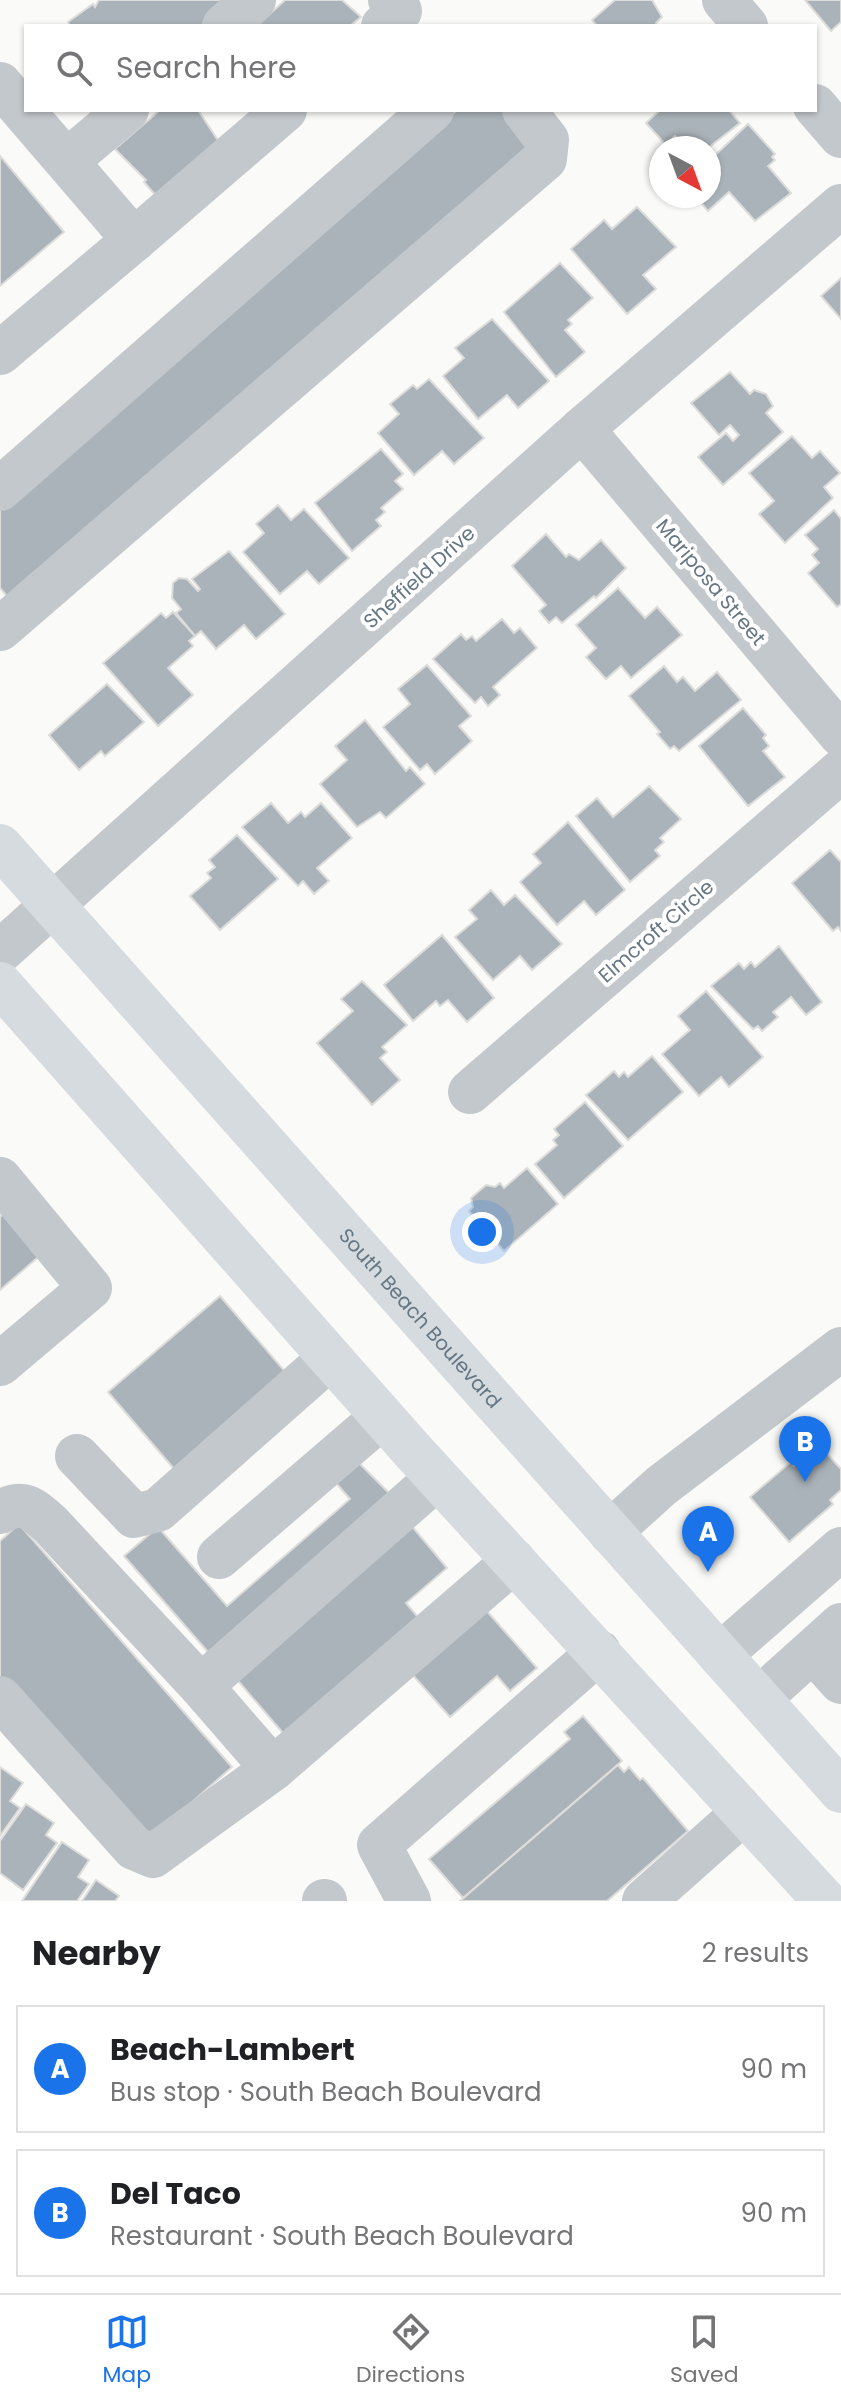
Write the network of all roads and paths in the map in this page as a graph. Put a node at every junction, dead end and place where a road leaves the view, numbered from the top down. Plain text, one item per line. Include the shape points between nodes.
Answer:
1 (254, 0) edge
2 (390, 0) edge
3 (724, 0) edge
4 (226, 24) edge
5 (385, 24) edge
6 (744, 24) edge
7 (0, 84) edge
8 (817, 108) edge
9 (24, 112) edge
10 (24, 112) edge
11 (125, 112) edge
12 (283, 112) edge
13 (430, 112) edge
14 (526, 112) edge
15 (841, 136) edge
16 (67, 161) junction
17 (841, 206) edge
18 (134, 240) junction
19 (0, 353) edge
20 (582, 429) junction
21 (0, 489) edge
22 (0, 629) edge
23 (841, 735) edge
24 (841, 771) edge
25 (0, 846) edge
26 (53, 907) junction
27 (0, 952) edge
28 (0, 984) edge
29 (470, 1092) dead end
30 (0, 1179) edge
31 (841, 1349) edge
32 (330, 1358) junction
33 (0, 1364) edge
34 (382, 1417) junction
35 (77, 1456) dead end
36 (437, 1478) junction
37 (0, 1512) edge
38 (610, 1532) junction
39 (841, 1549) edge
40 (219, 1557) dead end
41 (514, 1561) junction
42 (599, 1652) junction
43 (832, 1653) edge
44 (720, 1655) junction
45 (201, 1686) junction
46 (0, 1698) edge
47 (760, 1698) junction
48 (273, 1769) junction
49 (838, 1783) edge
50 (743, 1813) junction
51 (841, 1896) edge
52 (409, 1901) edge
53 (644, 1901) edge
54 (825, 1901) edge
55 (835, 1901) edge

1 - 4 street
2 - 5 street via 400,11
3 - 6 street
7 - 9 street
8 - 15 street
10 - 16 street
11 - 16 street
12 - 18 street
13 - 21 street
14 - 22 street via 547,140 545,159
16 - 18 street
17 - 20 street, Sheffield Drive
18 - 19 street
20 - 23 street, Mariposa Street
20 - 26 street, Sheffield Drive
24 - 29 street, Elmcroft Circle
25 - 26 main road, South Beach Boulevard
26 - 27 street, Sheffield Drive
26 - 38 main road, South Beach Boulevard
28 - 32 main road
30 - 33 street via 90,1288
31 - 38 street via 661,1486
32 - 34 main road
32 - 35 street via 158,1510 134,1516
34 - 36 main road
34 - 40 street
36 - 41 main road
36 - 45 street
37 - 45 street via 13,1504 29,1506
38 - 44 main road, South Beach Boulevard
39 - 44 street
41 - 42 main road
41 - 48 street
42 - 50 main road
42 - 52 street via 379,1845
43 - 47 street
44 - 47 main road, South Beach Boulevard
45 - 48 street
46 - 48 street via 145,1855 167,1849
47 - 49 main road, South Beach Boulevard
50 - 53 street
50 - 54 main road
51 - 55 main road

